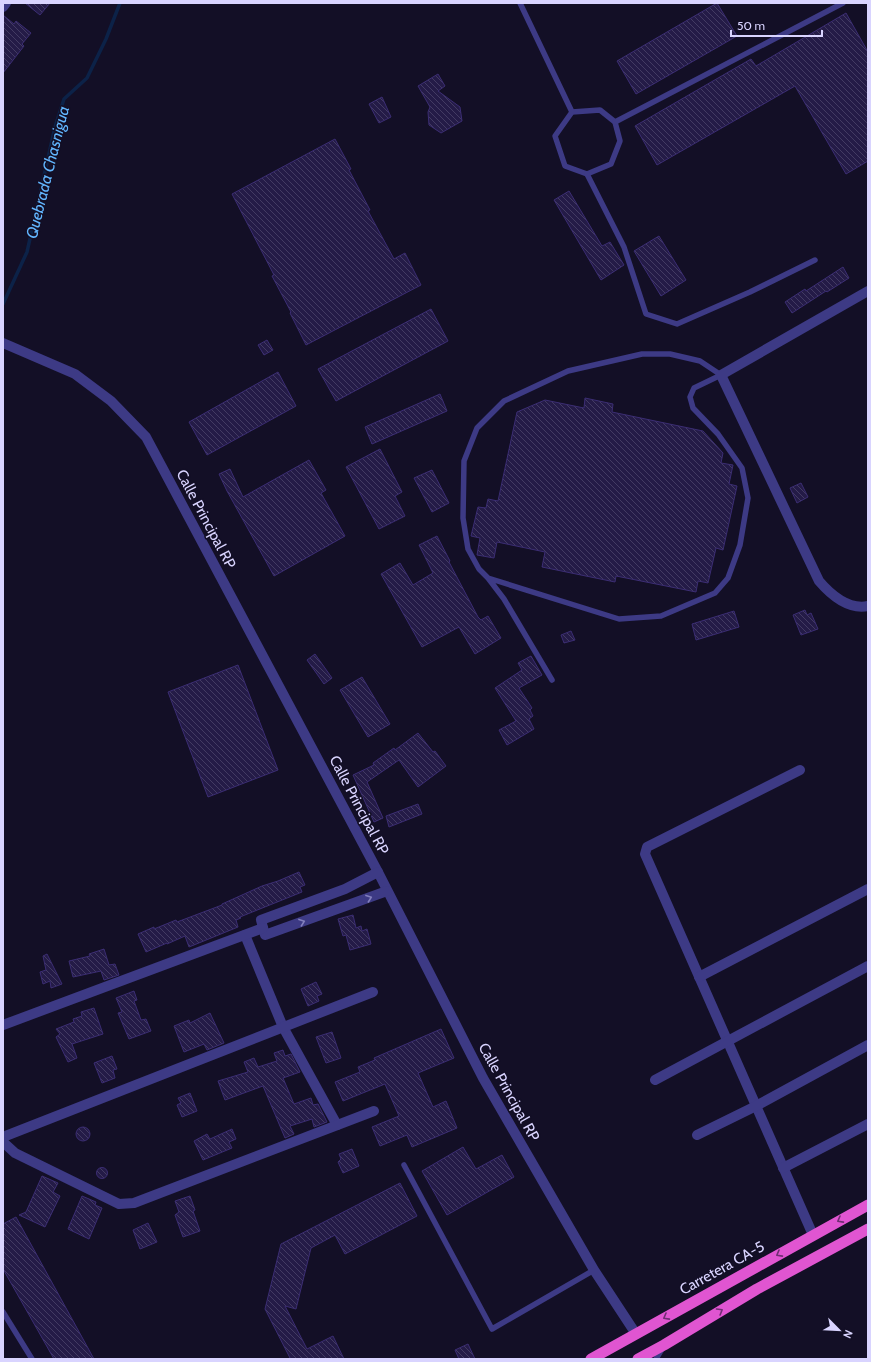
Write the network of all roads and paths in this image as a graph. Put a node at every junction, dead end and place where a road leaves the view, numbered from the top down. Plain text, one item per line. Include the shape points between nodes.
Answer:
1 (6, 3) edge
2 (520, 3) edge
3 (843, 3) edge
4 (3, 7) edge
5 (572, 112) junction
6 (615, 122) junction
7 (587, 174) junction
8 (816, 260) dead end
9 (868, 291) edge
10 (3, 343) edge
11 (720, 374) junction
12 (488, 578) junction
13 (868, 606) edge
14 (552, 680) dead end
15 (800, 770) dead end
16 (378, 872) junction
17 (868, 889) edge
18 (387, 891) junction
19 (263, 927) junction
20 (245, 935) junction
21 (868, 966) edge
22 (700, 977) junction
23 (373, 992) dead end
24 (3, 1025) edge
25 (283, 1027) junction
26 (728, 1042) junction
27 (868, 1045) edge
28 (655, 1080) dead end
29 (756, 1106) junction
30 (374, 1111) dead end
31 (868, 1124) edge
32 (337, 1126) junction
33 (697, 1134) dead end
34 (3, 1137) edge
35 (3, 1142) edge
36 (404, 1165) dead end
37 (783, 1168) junction
38 (868, 1205) edge
39 (868, 1220) edge
40 (868, 1229) edge
41 (813, 1235) junction
42 (594, 1270) junction
43 (786, 1273) junction
44 (3, 1312) edge
45 (636, 1334) junction
46 (664, 1345) junction
47 (32, 1359) edge
48 (591, 1359) edge
49 (638, 1359) edge
50 (656, 1359) edge

1 - 4 street
2 - 5 lane
3 - 6 lane
5 - 6 lane via 600,110
5 - 7 lane via 554,136 565,166
6 - 7 lane via 620,141 611,164
7 - 8 lane via 624,247 646,314 677,324
9 - 11 street
10 - 16 street, Calle Principal RP via 75,374 111,401 146,437
11 - 12 lane via 700,361 670,354 642,354 568,371 504,401 477,428 464,461 463,518 468,549 479,569
11 - 12 lane via 694,388 690,397 693,408 718,434 742,468 748,498 740,545 728,578 715,593 661,616 619,619
11 - 13 street via 819,581 831,594 846,603
12 - 14 lane via 504,599
15 - 22 street via 645,850
16 - 18 street, Calle Principal RP
16 - 19 street
17 - 22 street
19 -> 18 street
18 - 42 street, Calle Principal RP via 482,1078
19 - 20 street
20 - 24 street
20 - 25 street
21 - 26 street
22 - 26 street
23 - 25 street
25 - 32 street
25 - 34 street
26 - 28 street
26 - 29 street
27 - 29 street
29 - 33 street
29 - 37 street
30 - 32 street
31 - 37 street
32 - 35 street via 134,1203 120,1204 15,1153
36 - 42 lane via 492,1329
37 - 41 street
38 -> 41 highway, Carretera CA-5
39 - 43 highway
40 - 43 highway
41 -> 45 highway, Carretera CA-5
42 - 45 street, Calle Principal RP
46 -> 43 highway
44 - 47 lane
45 - 48 highway, Carretera CA-5
46 - 49 highway
46 - 50 lane

